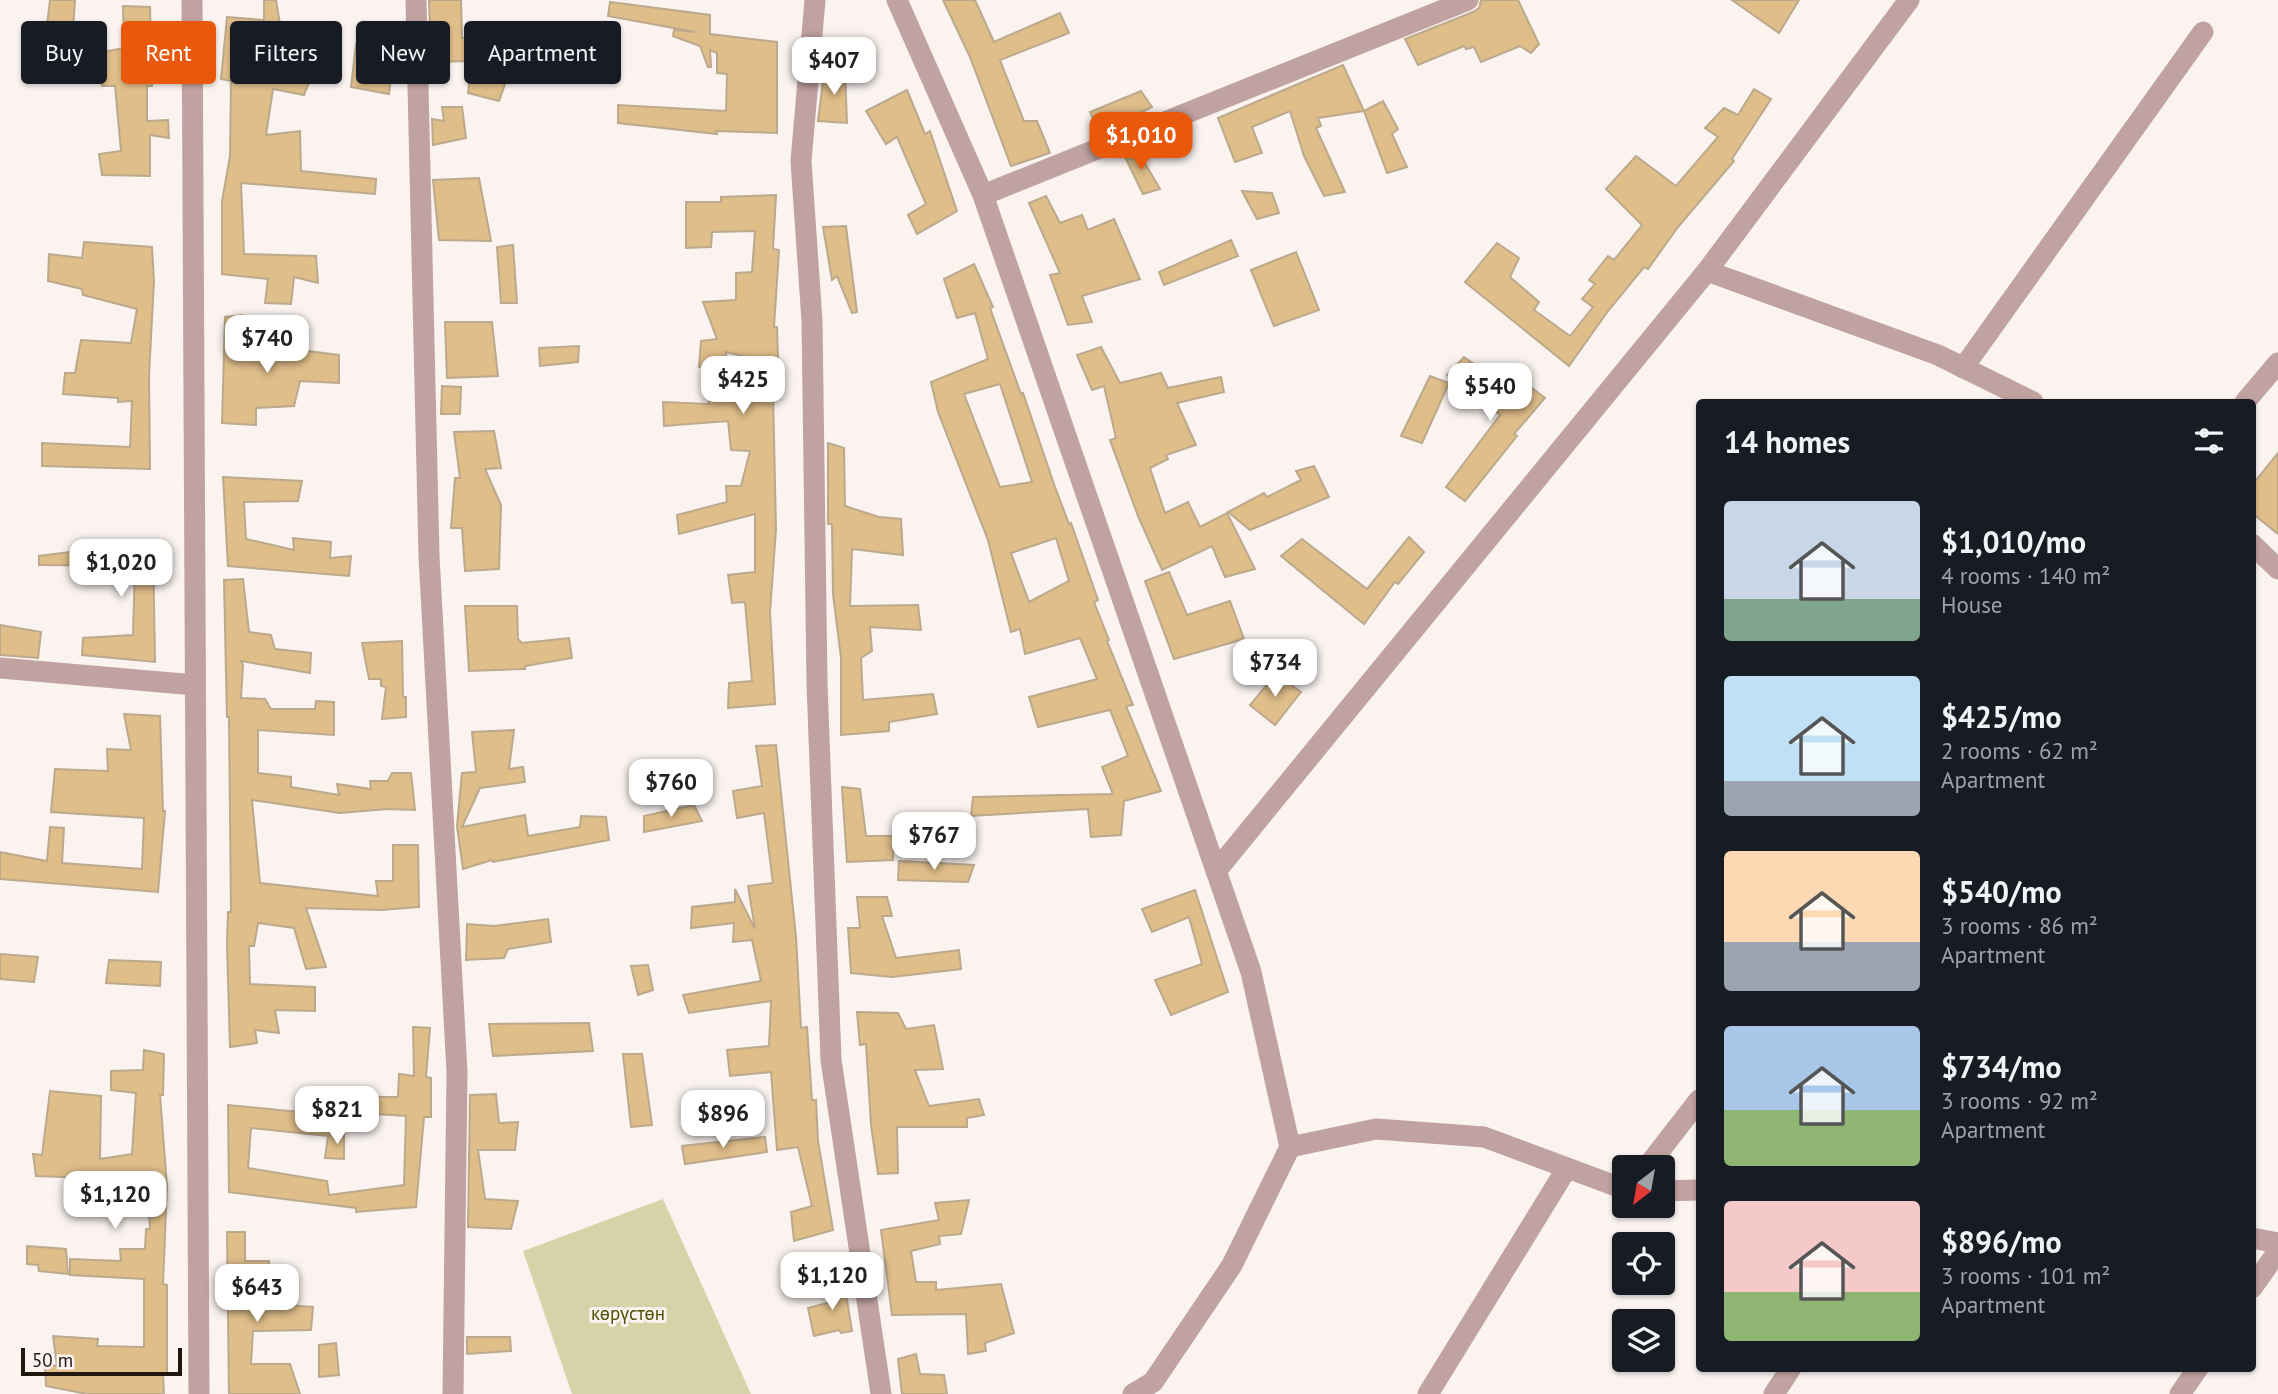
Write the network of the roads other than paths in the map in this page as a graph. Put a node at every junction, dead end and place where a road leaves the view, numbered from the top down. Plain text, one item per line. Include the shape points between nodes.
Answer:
1 (192, 0) edge
2 (416, 0) edge
3 (815, 0) edge
4 (897, 0) edge
5 (1468, 0) edge
6 (1909, 0) edge
7 (2203, 33) dead end
8 (983, 195) junction
9 (1707, 271) junction
10 (2278, 363) edge
11 (1963, 368) junction
12 (2027, 399) edge
13 (2248, 399) edge
14 (2256, 548) edge
15 (2278, 569) edge
16 (0, 668) edge
17 (195, 685) junction
18 (1216, 871) junction
19 (1696, 1104) edge
20 (1290, 1147) junction
21 (1656, 1155) edge
22 (1567, 1168) junction
23 (1612, 1185) edge
24 (1675, 1191) edge
25 (1696, 1191) edge
26 (2256, 1239) edge
27 (2278, 1243) edge
28 (2278, 1251) edge
29 (2256, 1282) edge
30 (1788, 1372) edge
31 (2195, 1372) edge
32 (199, 1394) edge
33 (453, 1394) edge
34 (881, 1394) edge
35 (1133, 1394) edge
36 (1428, 1394) edge
37 (1774, 1394) edge
38 (2180, 1394) edge

1 - 17 street
2 - 33 street via 429,556 457,1073
3 - 34 street via 801,161 812,321 817,683 831,1060
4 - 8 street
5 - 8 street
6 - 9 street
7 - 11 street
8 - 18 street
9 - 11 street
9 - 18 street
10 - 13 street
11 - 12 street
14 - 15 street
16 - 17 street
17 - 32 street
18 - 20 street via 1251,972
19 - 21 street
20 - 22 street via 1376,1129 1484,1138
20 - 35 street via 1232,1265 1153,1382
22 - 23 street
22 - 36 street
24 - 25 street
26 - 27 street
28 - 29 street
30 - 37 street
31 - 38 street

